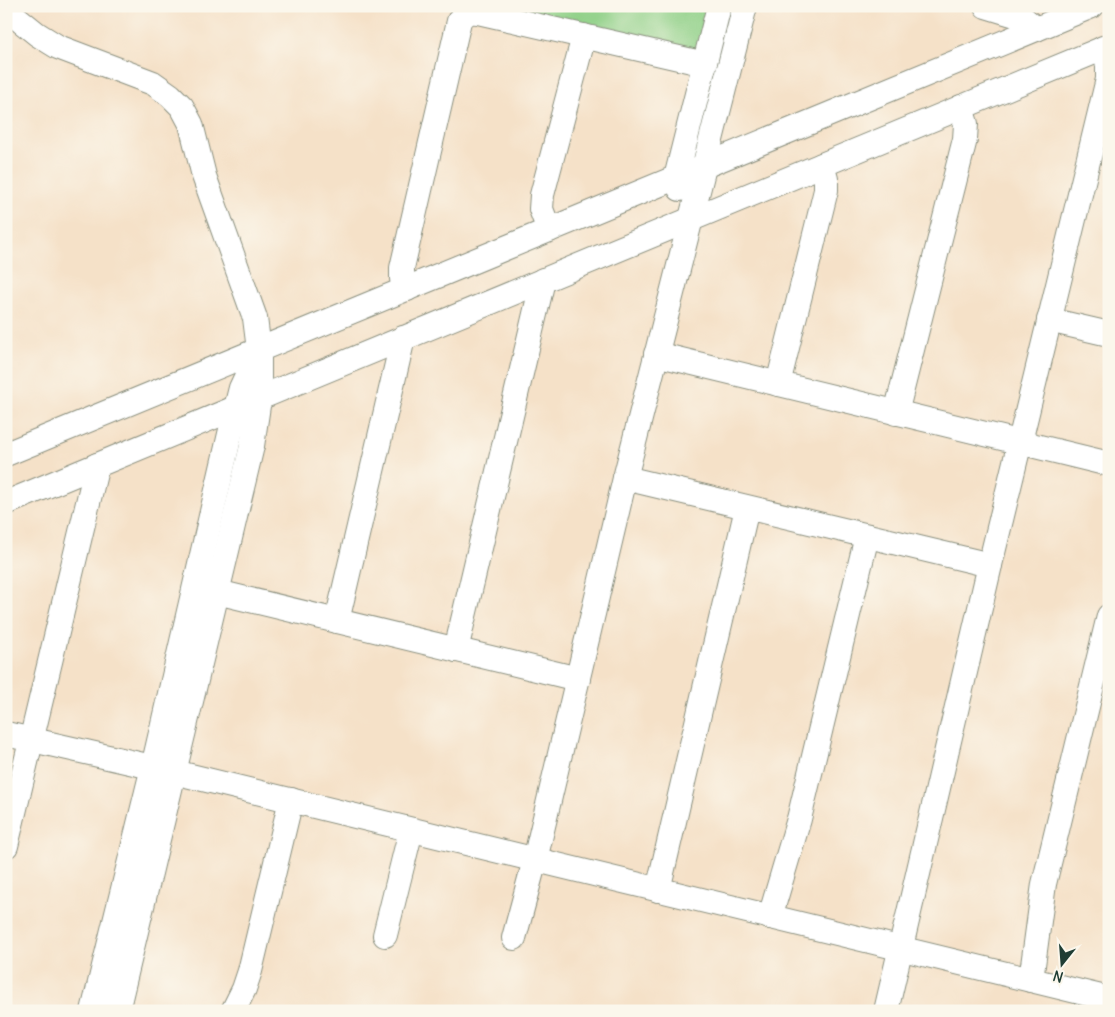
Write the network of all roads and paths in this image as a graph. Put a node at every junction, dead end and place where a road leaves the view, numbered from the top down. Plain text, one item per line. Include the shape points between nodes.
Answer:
1 (719, 6) edge
2 (744, 6) edge
3 (986, 6) edge
4 (1092, 6) edge
5 (6, 9) edge
6 (1036, 29) junction
7 (584, 36) junction
8 (1106, 47) edge
9 (705, 64) junction
10 (961, 107) junction
11 (822, 165) junction
12 (704, 166) junction
13 (676, 178) junction
14 (690, 220) junction
15 (549, 230) junction
16 (544, 280) junction
17 (407, 289) junction
18 (1049, 320) junction
19 (1109, 334) edge
20 (403, 338) junction
21 (259, 350) junction
22 (656, 354) junction
23 (778, 384) junction
24 (259, 399) junction
25 (236, 408) junction
26 (896, 413) junction
27 (1019, 442) junction
28 (6, 454) edge
29 (1109, 464) edge
30 (98, 465) junction
31 (625, 478) junction
32 (6, 503) edge
33 (747, 508) junction
34 (867, 536) junction
35 (990, 565) junction
36 (217, 592) junction
37 (1109, 616) edge
38 (337, 621) junction
39 (456, 650) junction
40 (578, 679) junction
41 (6, 734) edge
42 (32, 740) junction
43 (164, 770) junction
44 (292, 800) junction
45 (412, 830) junction
46 (6, 846) edge
47 (535, 860) junction
48 (658, 890) junction
49 (770, 917) junction
50 (385, 935) dead end
51 (514, 938) dead end
52 (900, 948) junction
53 (1031, 980) junction
54 (1109, 999) edge
55 (93, 1011) edge
56 (117, 1011) edge
57 (233, 1011) edge
58 (886, 1011) edge

1 - 9 street
2 - 12 street
3 - 6 street via 1022,17
4 - 6 street
5 - 21 street via 58,46 153,83 182,107 255,318
6 - 12 street
7 - 9 street
7 - 15 street via 542,196 541,209
7 - 17 street via 478,12 463,14 402,268 402,279
8 - 10 street
8 - 18 street via 1108,79
9 - 13 street
10 - 11 street
10 - 26 street via 966,124 965,139
11 - 14 street
11 - 23 street via 826,190
12 - 13 street
12 - 14 street
13 - 14 street
13 - 15 street
14 - 16 street
14 - 22 street
15 - 17 street
16 - 20 street
16 - 39 street
17 - 21 street
18 - 19 street
18 - 27 street
20 - 24 street
20 - 38 street
21 - 24 street
21 - 25 street
21 - 28 street
22 - 23 street
22 - 31 street
23 - 26 street
24 - 25 street
24 - 36 street via 252,446
25 - 30 street
25 - 43 street
26 - 27 street
27 - 29 street
27 - 35 street
30 - 32 street
30 - 42 street
31 - 33 street
31 - 40 street
33 - 34 street
33 - 48 street
34 - 35 street
34 - 49 street via 799,819
35 - 52 street
36 - 38 street
36 - 43 street
37 - 53 street via 1044,884
38 - 39 street
39 - 40 street
40 - 47 street
41 - 42 street
42 - 43 street
42 - 46 street
43 - 44 street
43 - 55 street
43 - 56 street
44 - 45 street
44 - 57 street via 250,971
45 - 47 street
45 - 50 street
47 - 48 street
47 - 51 street
48 - 49 street
49 - 52 street
52 - 53 street
52 - 58 street
53 - 54 street

